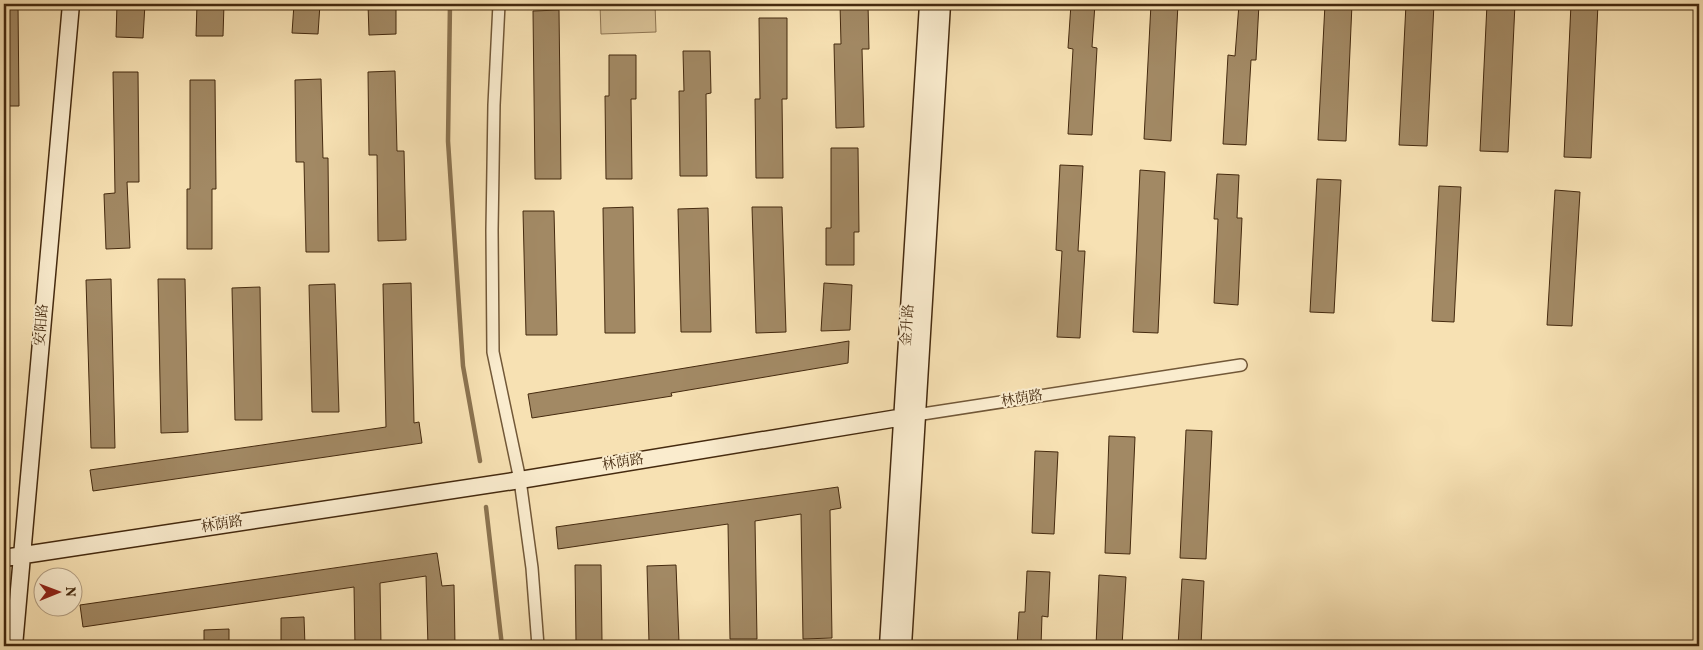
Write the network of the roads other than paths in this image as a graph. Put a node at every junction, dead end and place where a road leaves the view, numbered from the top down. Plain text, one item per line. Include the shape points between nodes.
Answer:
1 (71, 4) edge
2 (499, 4) edge
3 (928, 4) edge
4 (942, 4) edge
5 (1241, 365) dead end
6 (909, 416) junction
7 (520, 480) junction
8 (22, 555) junction
9 (4, 558) edge
10 (14, 646) edge
11 (538, 646) edge
12 (888, 646) edge
13 (903, 646) edge

1 - 8 street, 安阳路
2 - 7 street via 492,230 494,352
3 - 6 street, 金升路
4 - 6 street, 金升路
5 - 6 street, 林荫路
6 - 7 street, 林荫路
6 - 12 street, 金升路
6 - 13 street, 金升路
7 - 8 street, 林荫路
7 - 11 street
8 - 9 street, 林荫路
8 - 10 street, 安阳路

